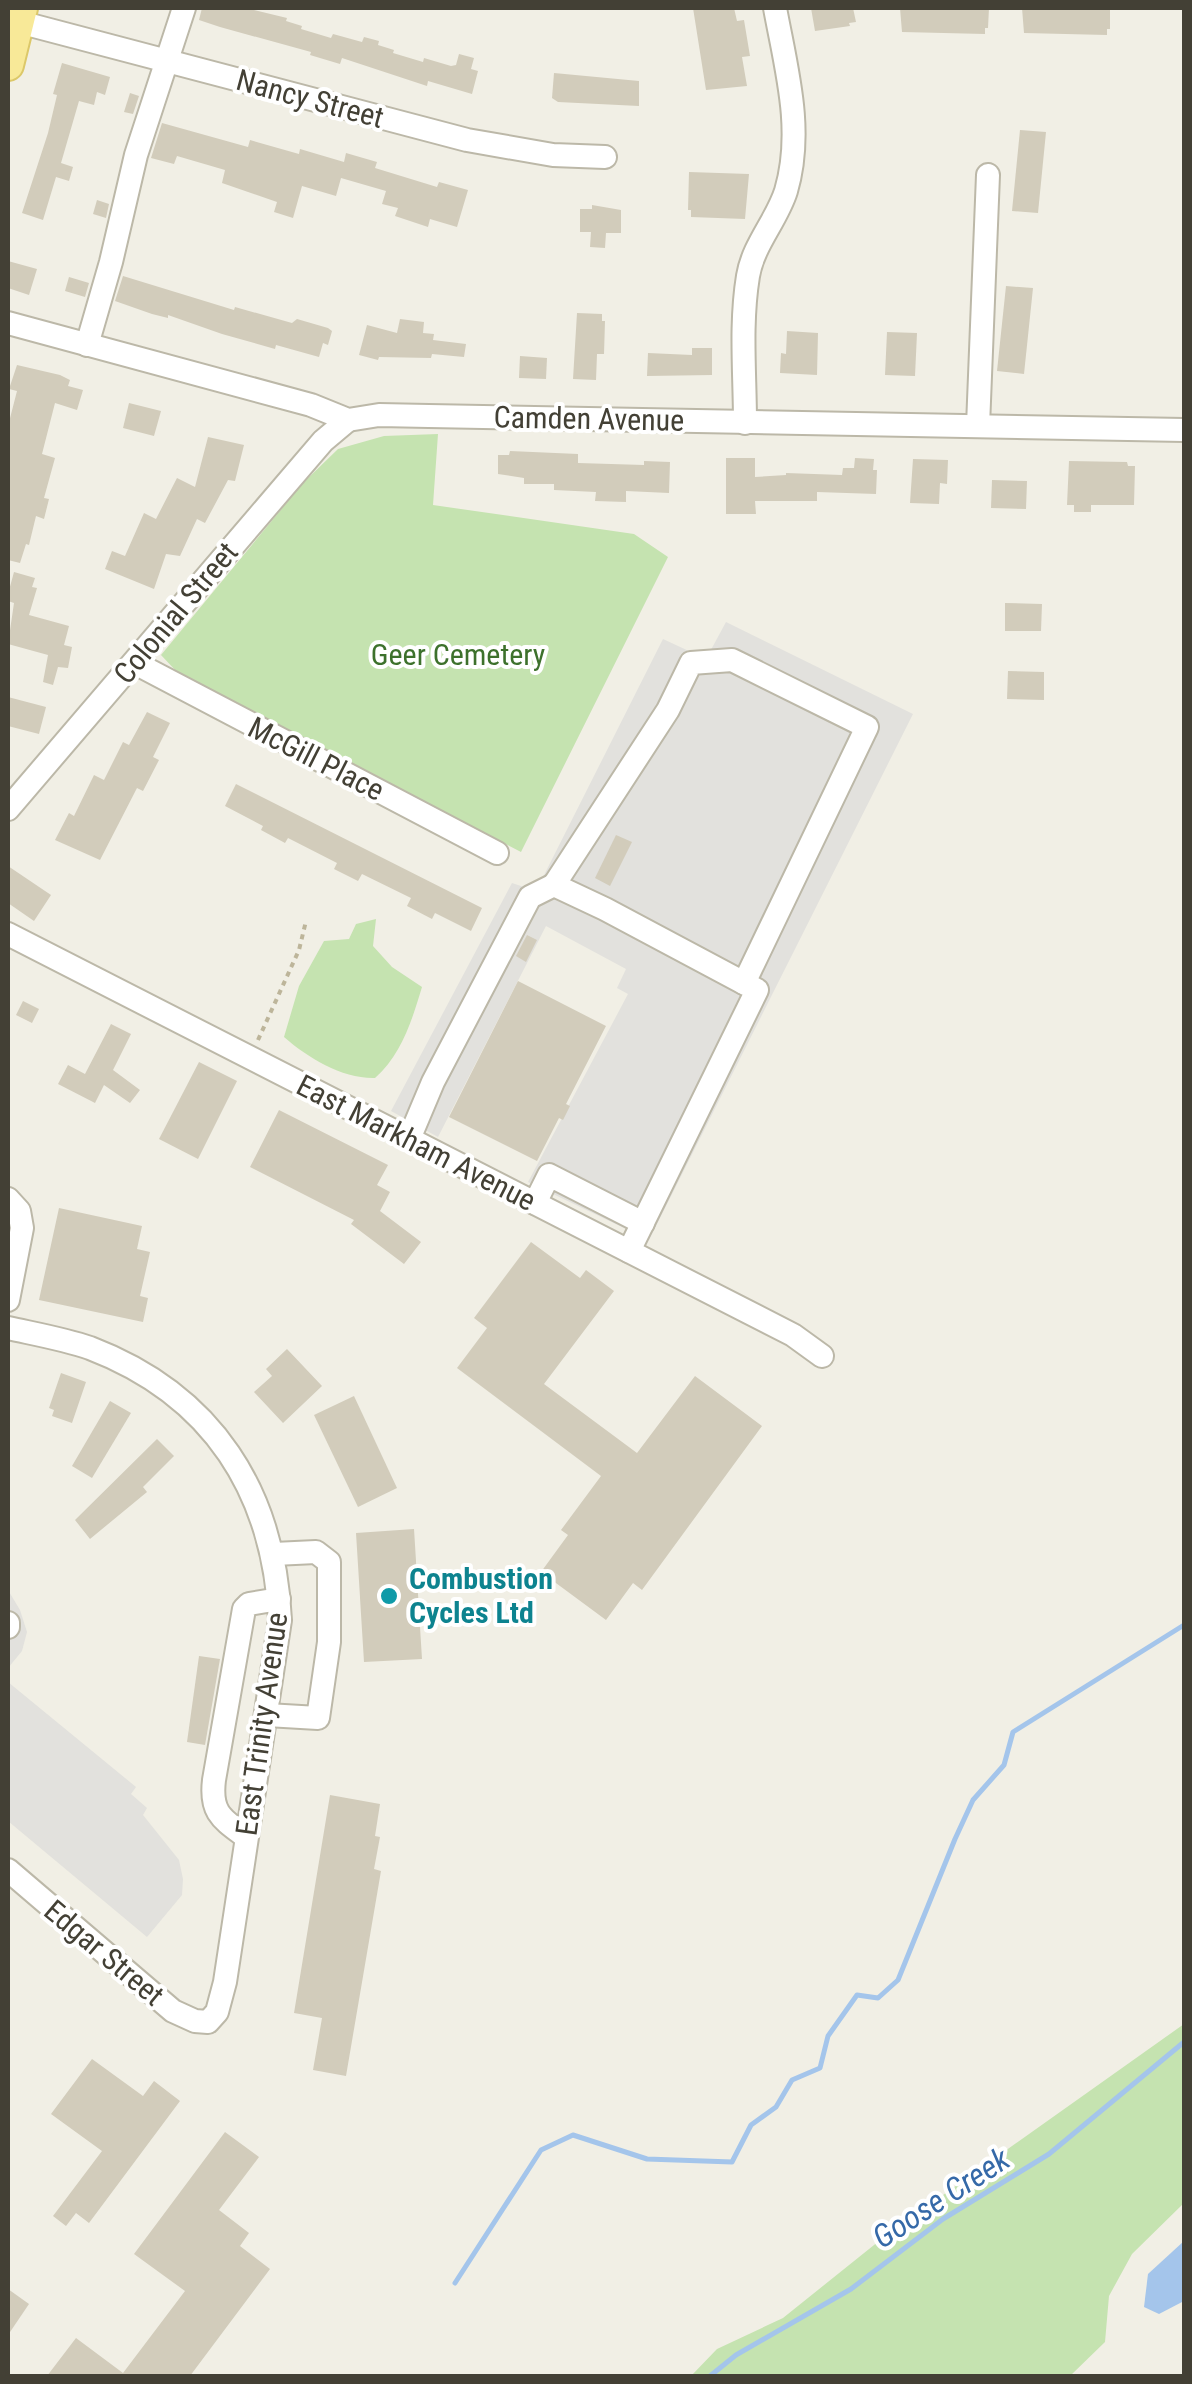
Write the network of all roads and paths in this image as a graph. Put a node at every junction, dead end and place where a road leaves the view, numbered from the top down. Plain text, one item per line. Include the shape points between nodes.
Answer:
1 (184, 8) edge
2 (775, 8) edge
3 (21, 15) edge
4 (167, 61) junction
5 (8, 65) edge
6 (604, 158) dead end
7 (988, 175) dead end
8 (8, 324) edge
9 (87, 345) junction
10 (348, 420) junction
11 (745, 423) junction
12 (978, 426) junction
13 (1184, 430) edge
14 (135, 663) junction
15 (8, 809) edge
16 (497, 853) dead end
17 (554, 885) junction
18 (306, 922) dead end
19 (8, 934) edge
20 (744, 983) junction
21 (249, 1058) junction
22 (408, 1139) junction
23 (8, 1199) edge
24 (535, 1203) junction
25 (643, 1222) junction
26 (630, 1252) junction
27 (8, 1300) edge
28 (8, 1328) edge
29 (822, 1356) dead end
30 (274, 1554) junction
31 (279, 1599) junction
32 (267, 1715) junction
33 (246, 1838) junction
34 (8, 1870) edge
35 (208, 2022) joint

1 - 4 street
2 - 11 street via 794,136 785,195 748,272
3 - 4 street, Nancy Street
3 - 5 main road
4 - 6 street, Nancy Street via 467,140
4 - 9 street
7 - 12 street
8 - 9 street, Camden Avenue
9 - 10 street, Camden Avenue
10 - 11 street, Camden Avenue
10 - 14 street, Colonial Street
11 - 12 street, Camden Avenue
12 - 13 street, Camden Avenue
14 - 15 street, Colonial Street
14 - 16 street, McGill Place
17 - 20 street
17 - 20 street via 668,710 691,663 732,660 867,727
17 - 22 street via 530,898
18 - 21 path via 300,950
19 - 21 street, East Markham Avenue
20 - 25 street via 757,990
21 - 22 street, East Markham Avenue
22 - 24 street, East Markham Avenue
23 - 27 street via 19,1210 22,1228
24 - 25 street via 549,1174
24 - 26 street, East Markham Avenue
25 - 26 street
26 - 29 street, East Markham Avenue
28 - 30 street, East Trinity Avenue via 89,1348 188,1406 237,1467
30 - 31 street, East Trinity Avenue
30 - 32 street via 316,1552 328,1562 329,1642 318,1718
31 - 32 street, East Trinity Avenue
31 - 33 street via 244,1608 214,1780 214,1807
32 - 33 street, East Trinity Avenue
33 - 35 street, East Trinity Avenue via 225,1982
34 - 35 street, Edgar Street via 173,2010

